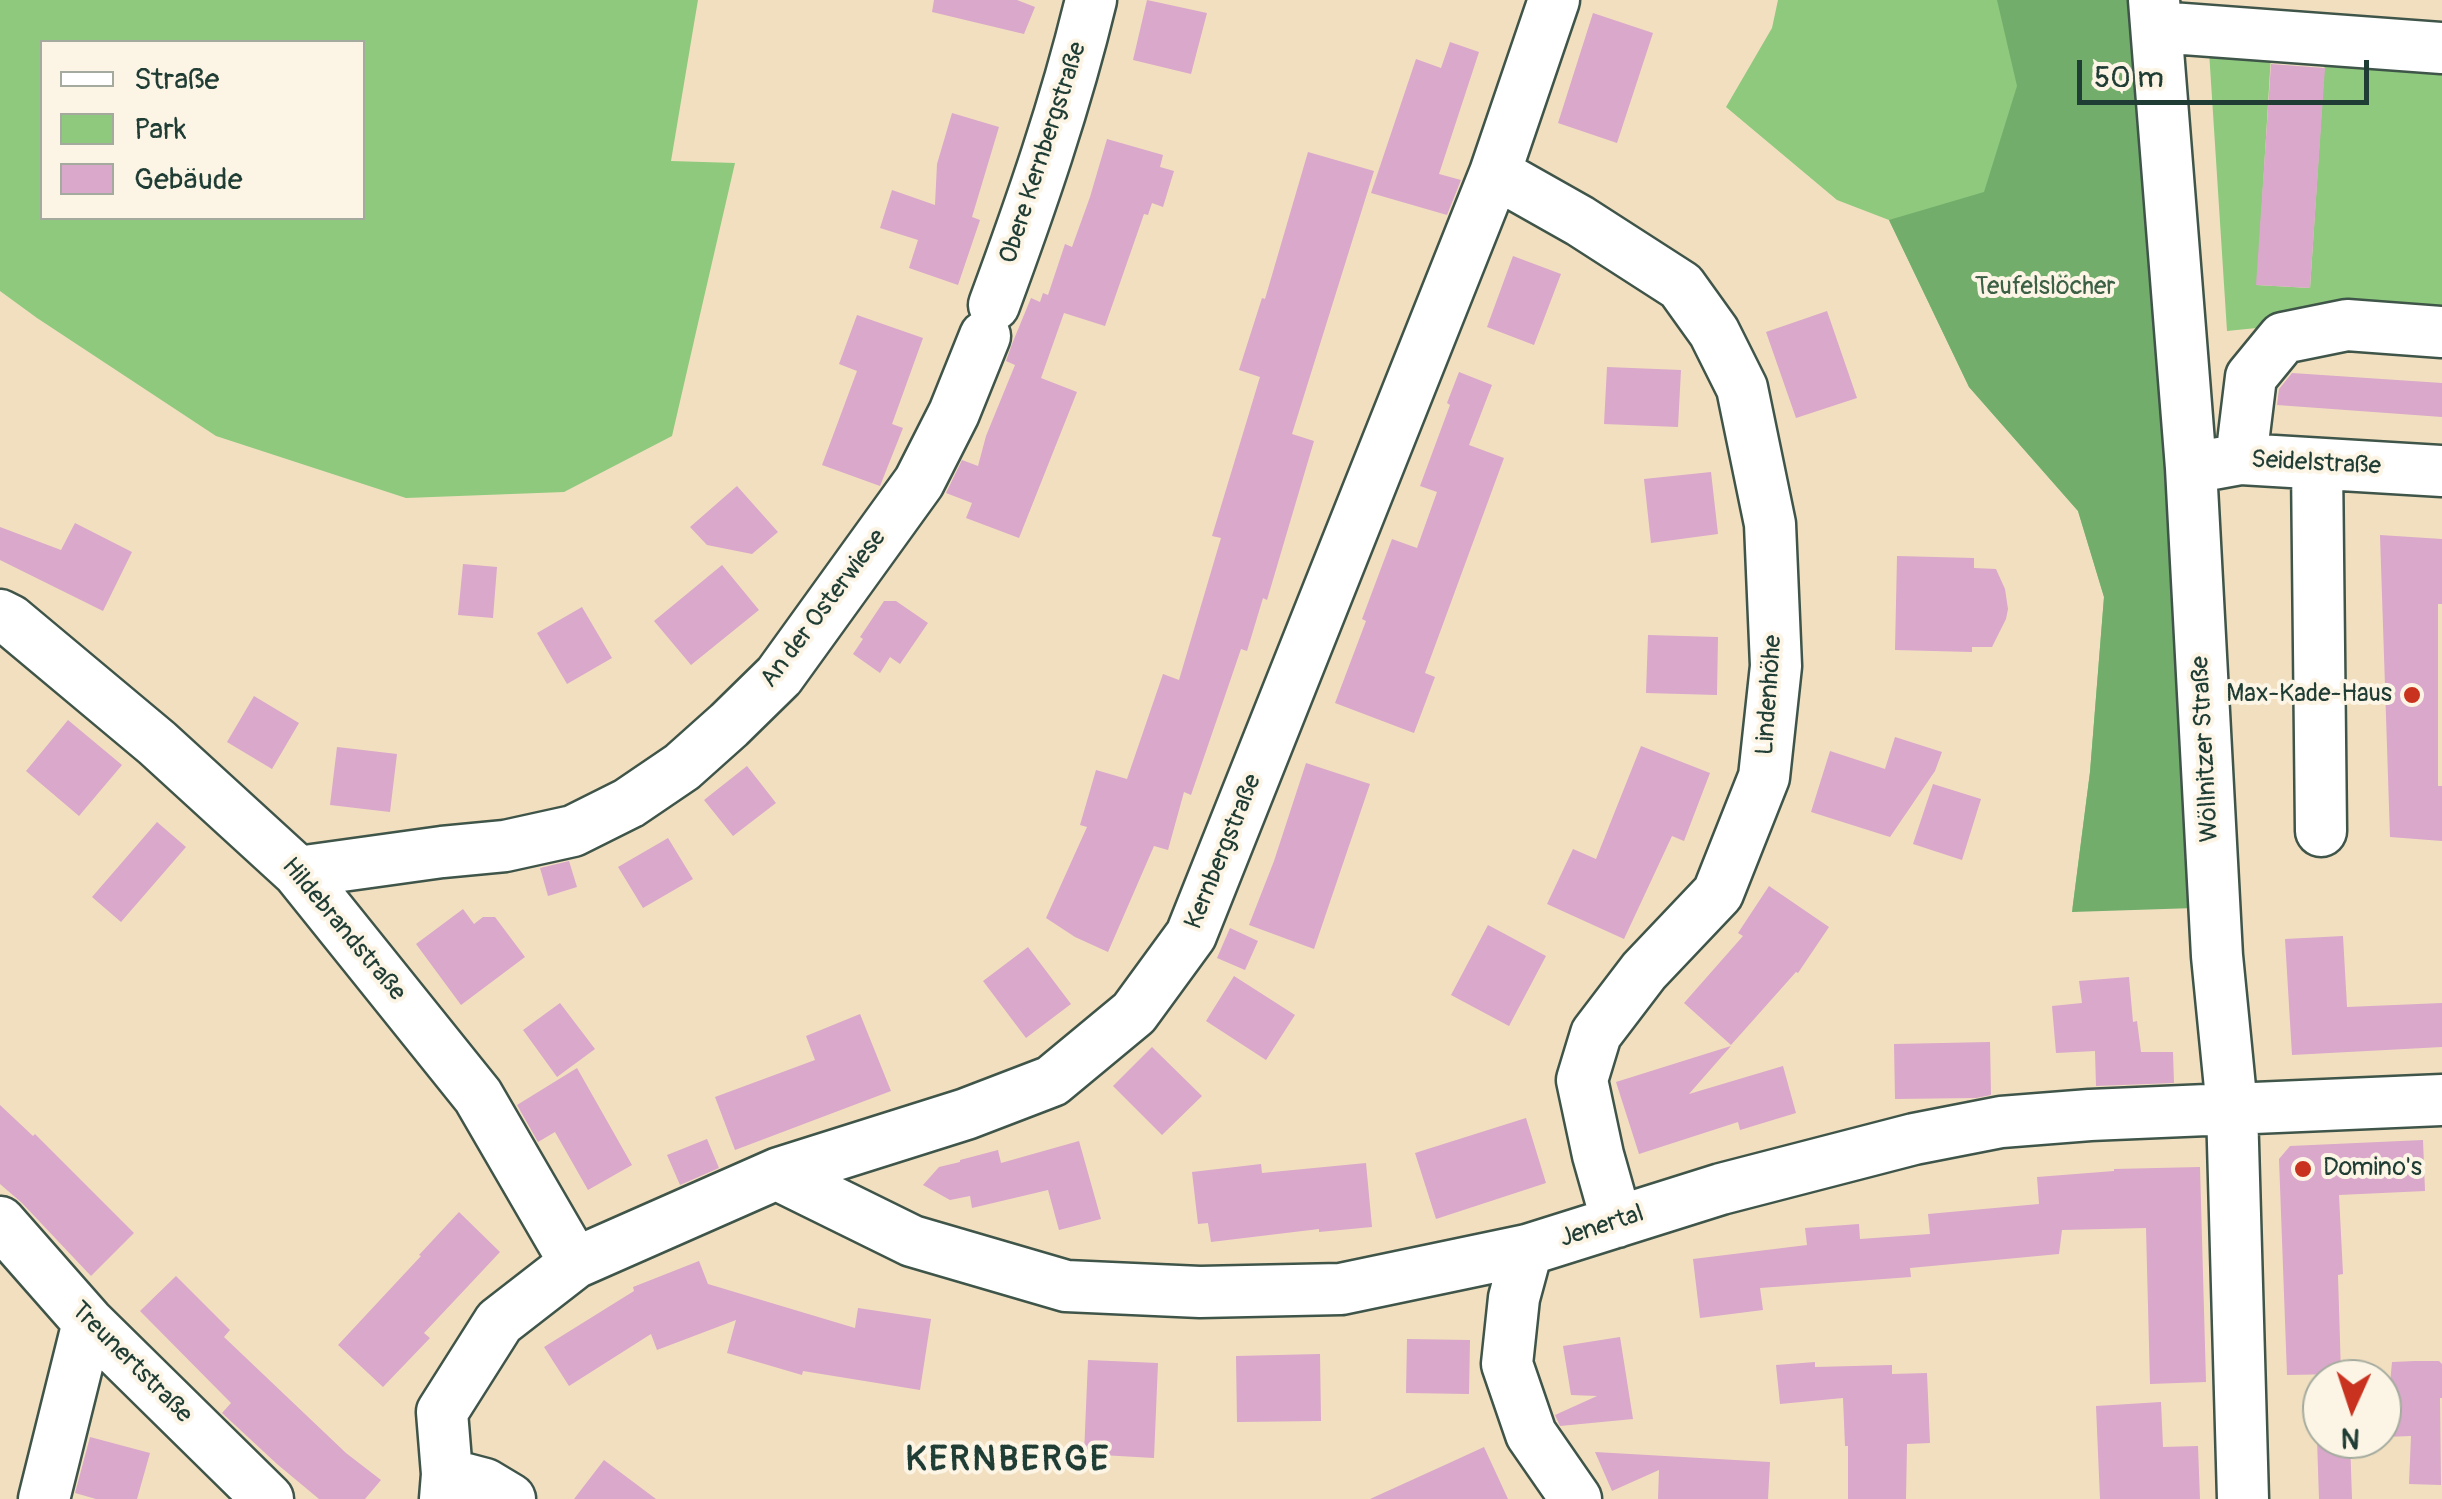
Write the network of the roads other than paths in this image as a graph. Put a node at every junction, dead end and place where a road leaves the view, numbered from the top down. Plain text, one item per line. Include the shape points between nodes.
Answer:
1 (1091, 0) edge
2 (1554, 0) edge
3 (2155, 13) edge
4 (2442, 48) edge
5 (1495, 173) junction
6 (989, 321) joint
7 (2442, 332) edge
8 (2242, 459) junction
9 (2317, 464) junction
10 (2191, 468) junction
11 (2442, 471) edge
12 (0, 614) edge
13 (2321, 831) dead end
14 (298, 872) junction
15 (2442, 1100) edge
16 (2232, 1110) junction
17 (778, 1175) junction
18 (0, 1222) edge
19 (1617, 1222) junction
20 (1527, 1250) junction
21 (575, 1264) junction
22 (88, 1322) junction
23 (446, 1487) edge
24 (44, 1499) edge
25 (268, 1499) edge
26 (510, 1499) edge
27 (1576, 1499) edge
28 (2242, 1499) edge

1 - 6 street, Obere Kernbergstraße via 1046,159
2 - 5 street, Kernbergstraße
3 - 4 street
3 - 10 street, Wöllnitzer Straße
5 - 17 street, Kernbergstraße via 1192,935 1134,1013 1052,1081
5 - 19 street, Lindenhöhe via 1681,286 1742,388 1770,524 1776,666 1764,777 1718,892 1596,1034 1582,1080
6 - 14 street, An der Osterwiese via 919,482 779,676 682,767 573,831
7 - 8 street via 2347,324 2283,338 2251,377
8 - 9 street, Seidelstraße
8 - 10 street, Seidelstraße
9 - 11 street, Seidelstraße
9 - 13 street
10 - 16 street, Wöllnitzer Straße via 2217,956
12 - 14 street, Hildebrandstraße via 157,743
14 - 21 street, Hildebrandstraße via 478,1096
15 - 16 street, Jenertal
16 - 19 street, Jenertal via 2001,1122 1779,1174
16 - 28 street, Wöllnitzer Straße
17 - 20 street, Jenertal via 912,1242 1066,1286 1341,1289
17 - 21 street, Kernbergstraße
18 - 22 street, Treunertstraße
19 - 20 street, Jenertal
20 - 27 street via 1506,1364 1531,1434
21 - 23 street, Kernbergstraße via 499,1322 442,1412
22 - 24 street
22 - 25 street, Treunertstraße
23 - 26 street via 486,1484

